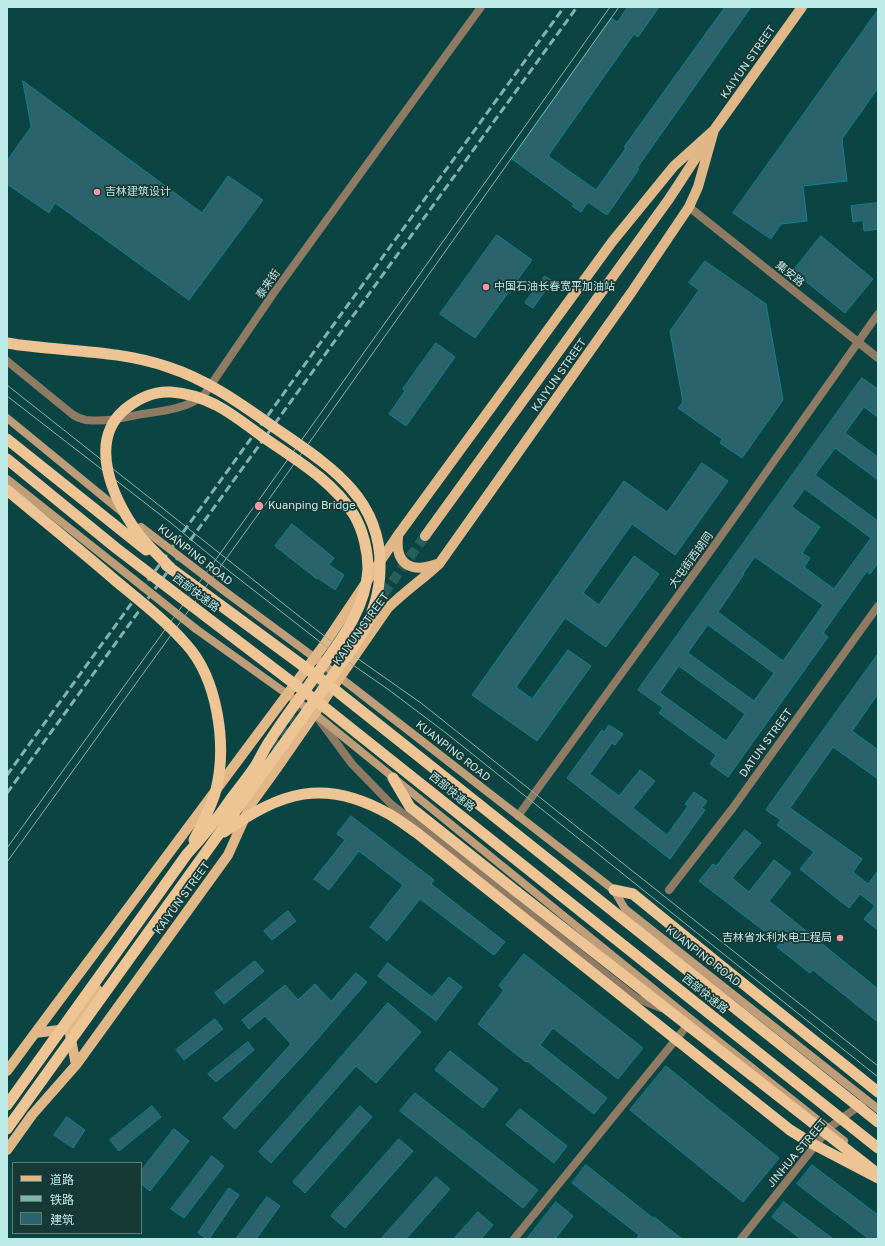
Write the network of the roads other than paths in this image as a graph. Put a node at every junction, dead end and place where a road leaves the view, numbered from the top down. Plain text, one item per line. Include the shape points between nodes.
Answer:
1 (481, 7) edge
2 (802, 7) edge
3 (714, 130) junction
4 (689, 207) junction
5 (878, 314) edge
6 (858, 342) junction
7 (7, 343) edge
8 (878, 358) edge
9 (7, 361) edge
10 (7, 418) edge
11 (7, 439) edge
12 (7, 460) edge
13 (7, 479) edge
14 (7, 490) edge
15 (398, 536) junction
16 (425, 536) tunnel mouth
17 (439, 564) junction
18 (172, 570) junction
19 (878, 606) edge
20 (315, 658) junction
21 (340, 677) junction
22 (287, 694) junction
23 (315, 714) junction
24 (392, 778) junction
25 (518, 816) junction
26 (216, 838) junction
27 (201, 845) dead end
28 (187, 854) junction
29 (614, 890) junction
30 (669, 890) dead end
31 (692, 1020) junction
32 (69, 1029) junction
33 (34, 1033) junction
34 (76, 1065) junction
35 (7, 1072) edge
36 (878, 1088) edge
37 (878, 1092) edge
38 (867, 1100) junction
39 (7, 1105) edge
40 (878, 1109) edge
41 (878, 1122) edge
42 (829, 1128) junction
43 (7, 1129) edge
44 (878, 1148) edge
45 (7, 1150) edge
46 (878, 1172) edge
47 (878, 1178) edge
48 (514, 1239) edge
49 (741, 1239) edge

1 - 9 street, 泰来街 via 198,400 177,408 110,420 85,420 72,414
2 - 3 main road, KAIYUN STREET
3 - 4 main road, KAIYUN STREET via 698,187
3 - 15 main road, KAIYUN STREET via 674,166 612,242
3 - 16 main road, KAIYUN STREET via 669,199
4 - 6 street, 集安路
4 - 17 main road, KAIYUN STREET
5 - 6 street, 大屯街西胡同
6 - 8 street, 集安路
6 - 25 street, 大屯街西胡同
7 - 26 highway, bridge via 120,355 168,367 202,380 319,458 358,497 373,521 380,552 380,578 366,628
10 - 20 main road, KUANPING ROAD, bridge via 141,527
11 - 18 highway, 西部快速路, bridge
12 - 44 highway, 西部快速路, bridge via 116,548 318,702
13 - 22 main road, bridge via 196,629
14 - 28 highway, bridge via 156,614 187,644 201,666 218,715 219,772 211,804
15 - 17 main road via 398,554 403,562 420,568
15 - 20 main road, KAIYUN STREET
17 - 21 main road, KAIYUN STREET via 388,608
18 - 28 highway, bridge via 138,534 120,505 106,464 111,429 122,412 139,400 160,392 195,396 216,405 319,477 354,515 364,541 368,567 362,600 343,636 271,738 255,766 202,838
18 - 41 highway, 西部快速路, bridge via 335,690
19 - 30 street, DATUN STREET via 732,809
20 - 21 main road, KUANPING ROAD
20 - 22 main road, KAIYUN STREET
21 - 23 main road, KAIYUN STREET
21 - 25 main road, KUANPING ROAD
22 - 23 main road
22 - 33 main road, KAIYUN STREET
23 - 24 main road
23 - 31 street via 352,764 392,805 636,998
23 - 34 main road, KAIYUN STREET via 251,804 228,855
24 - 31 main road
24 - 46 highway, bridge via 410,807
25 - 29 main road, KUANPING ROAD
26 - 43 highway, bridge
26 - 47 highway, bridge via 275,801 309,793 346,797 390,814 417,832 790,1130
27 - 32 main road, KAIYUN STREET via 159,899
28 - 39 highway, bridge
29 - 37 highway, bridge via 633,894
29 - 38 main road, KUANPING ROAD via 626,909
31 - 42 main road
31 - 48 street
32 - 33 main road
32 - 34 main road
33 - 35 main road, KAIYUN STREET
34 - 45 main road, KAIYUN STREET via 32,1115
36 - 38 street, JINHUA STREET
38 - 40 main road, KUANPING ROAD
38 - 42 street, JINHUA STREET
42 - 46 main road
42 - 49 street, JINHUA STREET

